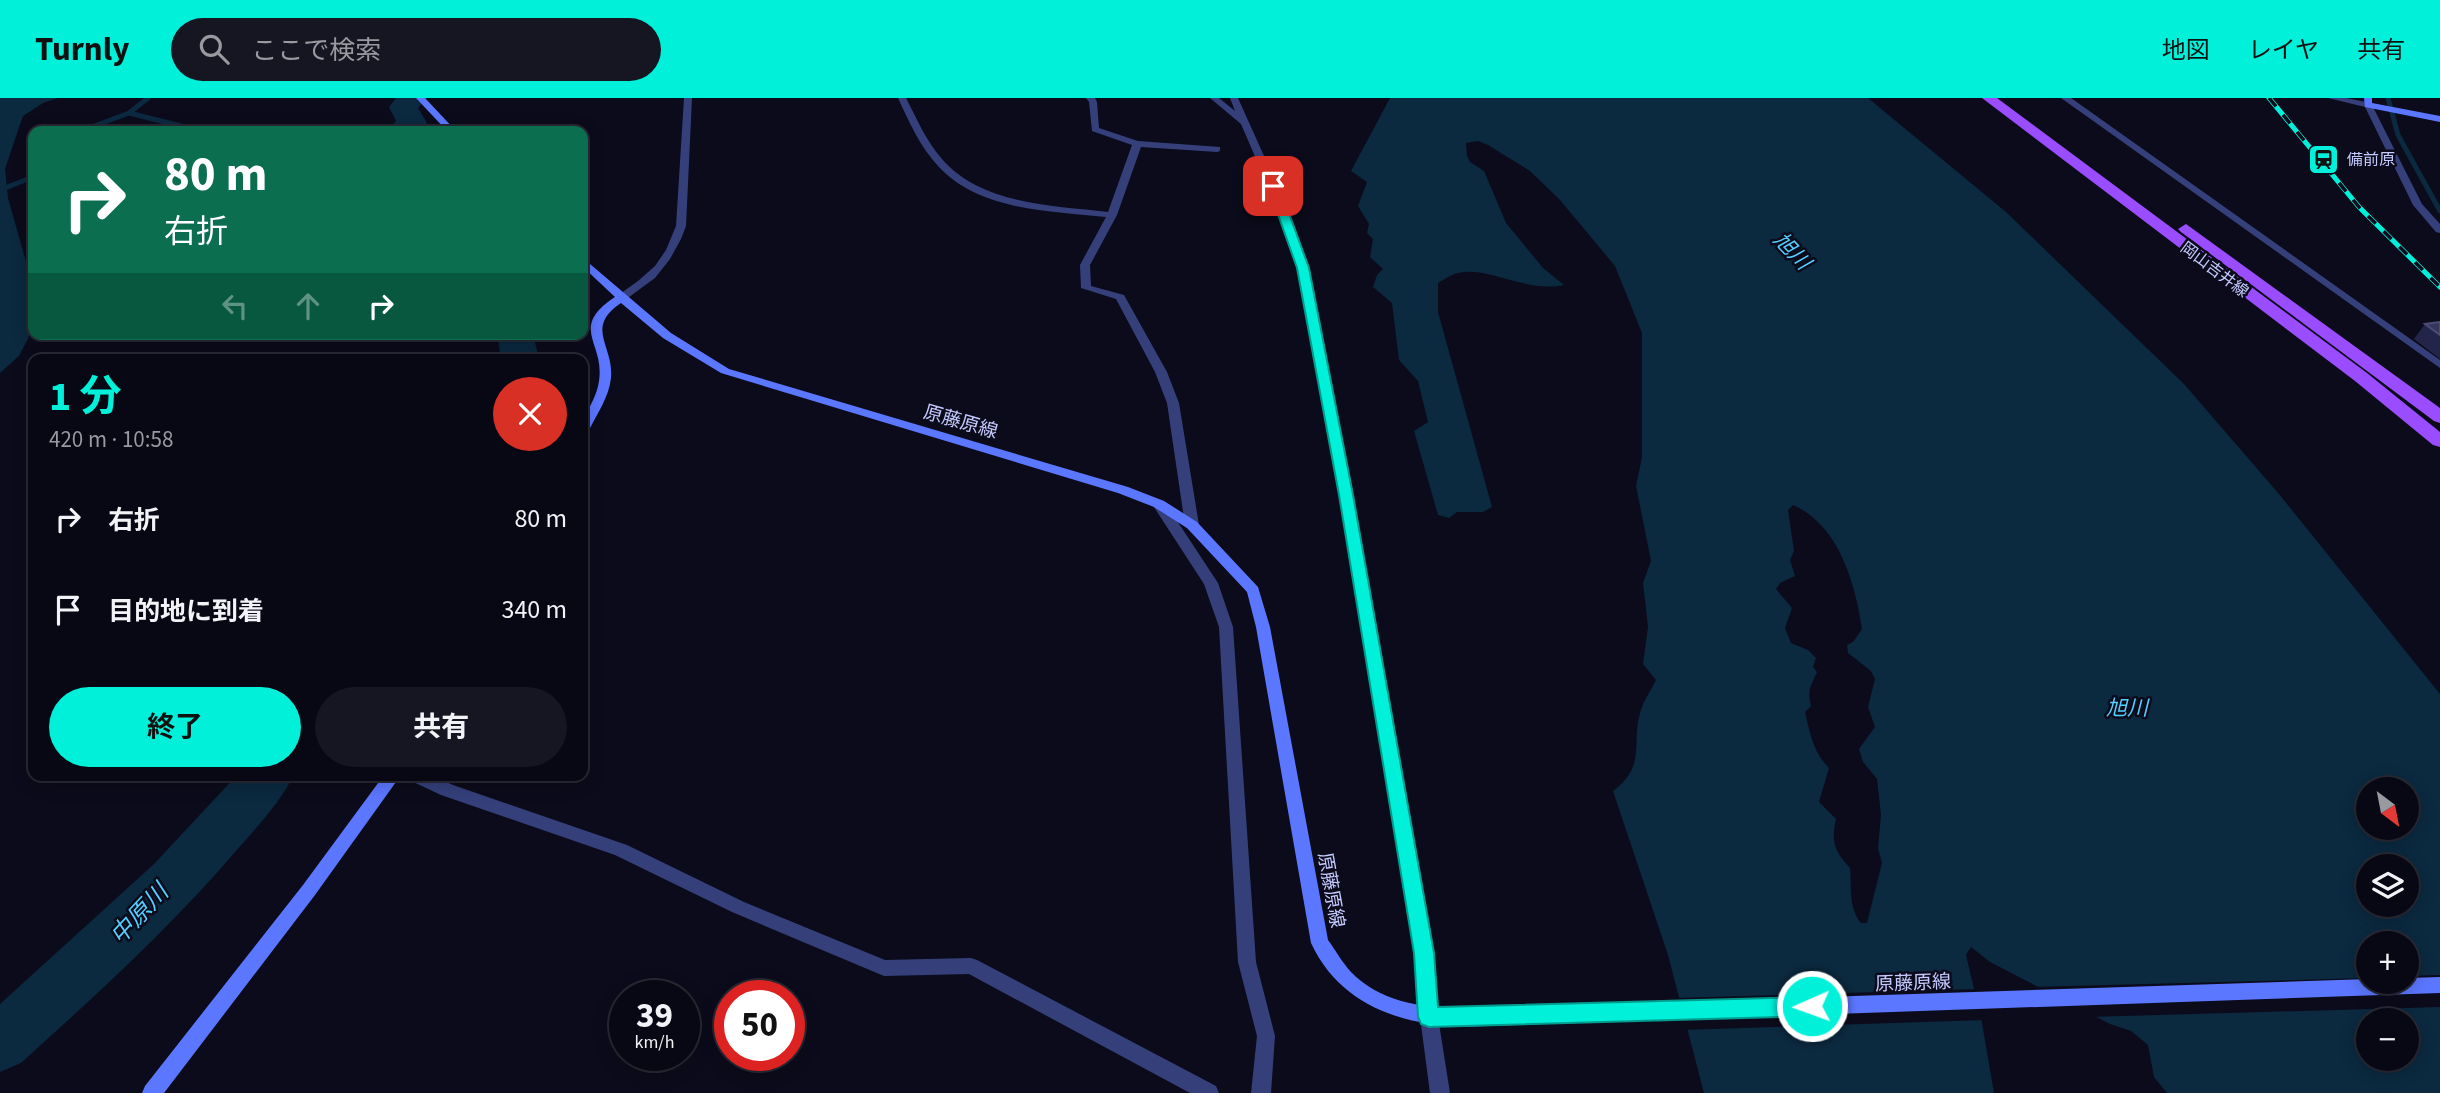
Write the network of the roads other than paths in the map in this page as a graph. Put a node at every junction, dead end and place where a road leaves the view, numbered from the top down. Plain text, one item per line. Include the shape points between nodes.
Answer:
1 (419, 98) edge
2 (688, 98) edge
3 (903, 98) edge
4 (1090, 98) edge
5 (1214, 98) edge
6 (1234, 98) edge
7 (1989, 98) edge
8 (2010, 98) edge
9 (2065, 98) edge
10 (2332, 98) edge
11 (2372, 103) edge
12 (2440, 119) edge
13 (447, 126) edge
14 (1248, 126) junction
15 (1137, 144) junction
16 (1217, 149) dead end
17 (1112, 215) junction
18 (2440, 230) edge
19 (588, 266) edge
20 (621, 298) junction
21 (2440, 365) edge
22 (2440, 417) edge
23 (588, 419) edge
24 (2440, 441) edge
25 (1158, 504) junction
26 (1192, 525) junction
27 (389, 781) edge
28 (428, 781) edge
29 (2440, 985) edge
30 (1429, 1017) junction
31 (152, 1093) edge
32 (1209, 1093) edge
33 (1261, 1093) edge
34 (1440, 1093) edge

1 - 13 main road
2 - 20 street via 681,226 675,244 657,272
3 - 17 street via 920,136 948,171 971,186 995,196
4 - 15 street via 1095,129
5 - 14 street
6 - 14 street
7 - 24 main road, 岡山吉井線
8 - 22 main road, 岡山吉井線
9 - 21 street
10 - 11 street
11 - 12 main road
11 - 18 street via 2418,205
14 - 30 street via 1303,268 1424,953
15 - 16 street
15 - 17 street
17 - 26 street via 1085,265 1086,288 1120,297 1161,372 1173,403
19 - 20 main road, 原藤原線
20 - 23 main road via 607,306 596,322 594,334 605,363 605,382
20 - 25 main road, 原藤原線 via 675,344 725,371
25 - 26 main road, 原藤原線
25 - 33 street via 1211,583 1226,627 1247,962 1266,1036
26 - 30 main road, 原藤原線 via 1253,590 1321,943 1346,980 1379,1002
27 - 31 main road
28 - 32 street via 621,849 738,907 884,968 971,966
29 - 30 main road, 原藤原線
30 - 34 street

